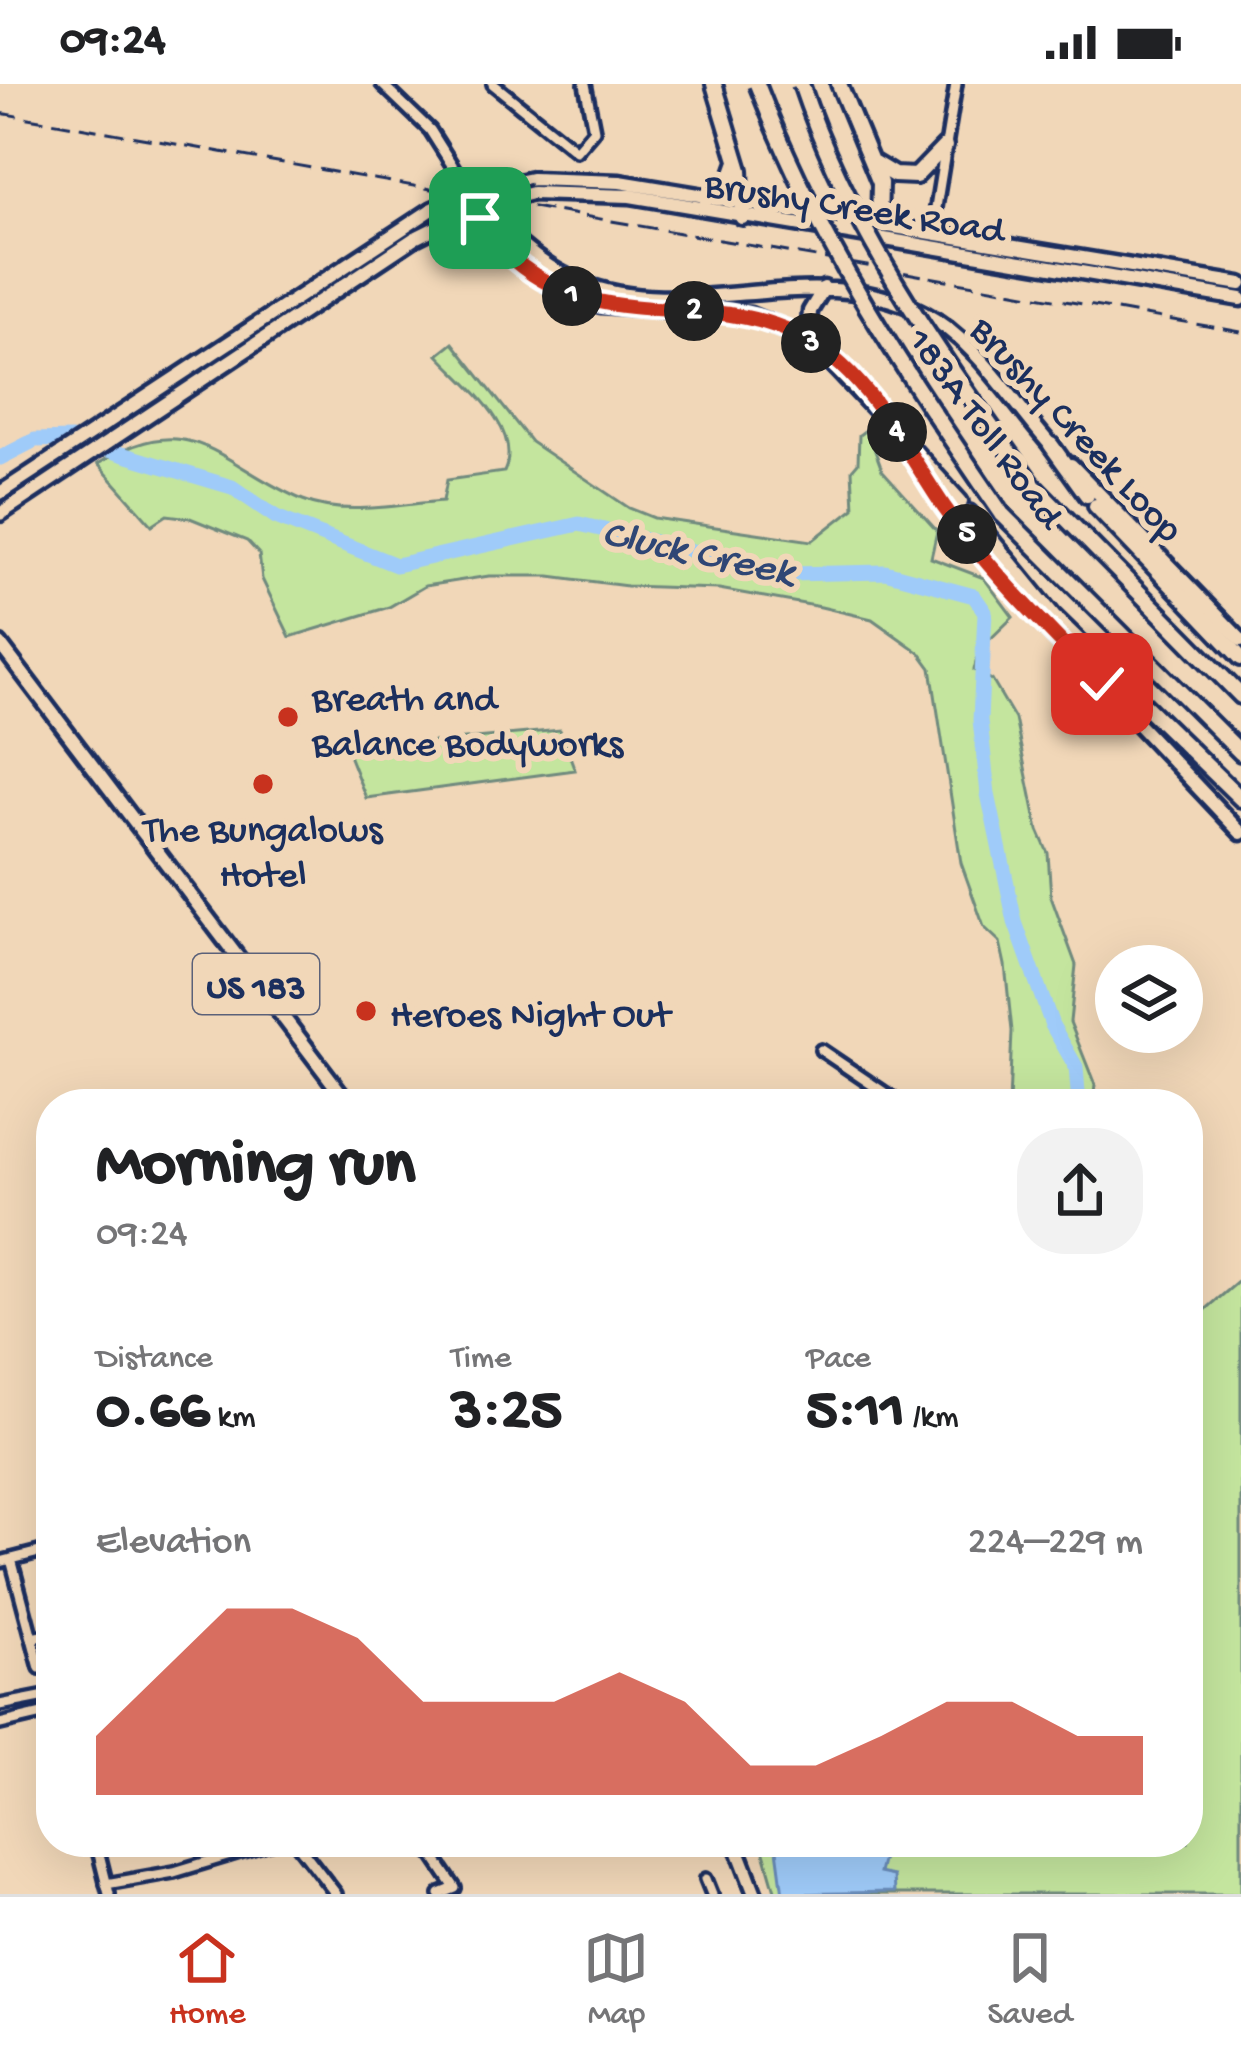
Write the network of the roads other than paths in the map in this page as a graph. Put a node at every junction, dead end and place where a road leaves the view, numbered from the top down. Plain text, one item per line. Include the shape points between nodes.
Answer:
1 (382, 84) edge
2 (493, 84) edge
3 (585, 84) edge
4 (715, 84) edge
5 (757, 84) edge
6 (802, 84) edge
7 (839, 84) edge
8 (956, 84) edge
9 (945, 146) junction
10 (874, 163) junction
11 (736, 164) junction
12 (466, 186) junction
13 (706, 198) junction
14 (742, 210) junction
15 (484, 215) junction
16 (878, 228) junction
17 (820, 229) junction
18 (932, 232) junction
19 (951, 251) junction
20 (824, 288) junction
21 (1241, 291) edge
22 (808, 339) junction
23 (197, 362) junction
24 (203, 377) junction
25 (1051, 445) junction
26 (910, 447) junction
27 (0, 493) edge
28 (0, 514) edge
29 (1241, 640) edge
30 (0, 644) edge
31 (1241, 658) edge
32 (1241, 696) edge
33 (1241, 753) edge
34 (1241, 799) edge
35 (1241, 833) edge
36 (821, 1050) dead end
37 (338, 1089) edge
38 (880, 1089) edge
39 (36, 1553) edge
40 (6, 1561) edge
41 (36, 1637) edge
42 (32, 1638) junction
43 (36, 1653) edge
44 (36, 1698) edge
45 (0, 1705) edge
46 (36, 1716) edge
47 (0, 1724) edge
48 (99, 1857) edge
49 (224, 1857) edge
50 (308, 1857) edge
51 (434, 1857) edge
52 (741, 1857) edge
53 (706, 1879) dead end
54 (108, 1889) edge
55 (336, 1894) edge
56 (440, 1894) edge
57 (712, 1894) edge
58 (755, 1894) edge

1 - 12 street via 430,130
2 - 3 street via 576,151 594,130
4 - 11 highway
5 - 33 highway, 183A Toll Road, bridge via 826,244 1002,514
6 - 32 highway, 183A Toll Road, bridge via 841,187 908,309 1032,484
7 - 10 highway
8 - 9 street
9 - 10 highway via 916,176
9 - 18 street
10 - 16 highway
11 - 13 highway via 730,181
11 - 14 highway
12 - 13 main road, Brushy Creek Road via 571,177
12 - 15 main road, bridge
12 - 23 main road, Brushy Creek Road, bridge
13 - 14 main road, Brushy Creek Road
14 - 15 main road, Brushy Creek Road, bridge via 532,193
14 - 16 main road, Brushy Creek Road
14 - 17 main road, Brushy Creek Road
15 - 20 main road, Brushy Creek Loop via 536,260 610,292
15 - 22 main road via 506,253 554,290 601,305 750,315
15 - 24 main road, Brushy Creek Road via 457,214
16 - 17 main road
16 - 18 main road, Brushy Creek Road
17 - 19 main road, Brushy Creek Road
18 - 19 main road
18 - 21 main road, Brushy Creek Road
19 - 21 main road, Brushy Creek Road
20 - 22 main road via 810,311
20 - 25 main road, Brushy Creek Loop via 877,294 925,314
22 - 26 main road
23 - 24 main road
23 - 27 main road, Brushy Creek Road
24 - 28 main road, Brushy Creek Road
25 - 29 main road, Brushy Creek Loop
25 - 31 highway via 1091,500
26 - 34 highway via 1053,616
26 - 35 main road via 945,508 1050,631
30 - 37 main road, US 183
36 - 38 street
39 - 40 street
40 - 42 street
41 - 42 street
42 - 43 street
44 - 45 street
46 - 47 street
48 - 54 street
49 - 54 street
50 - 55 street
51 - 56 street via 455,1888
52 - 58 main road
53 - 57 street

